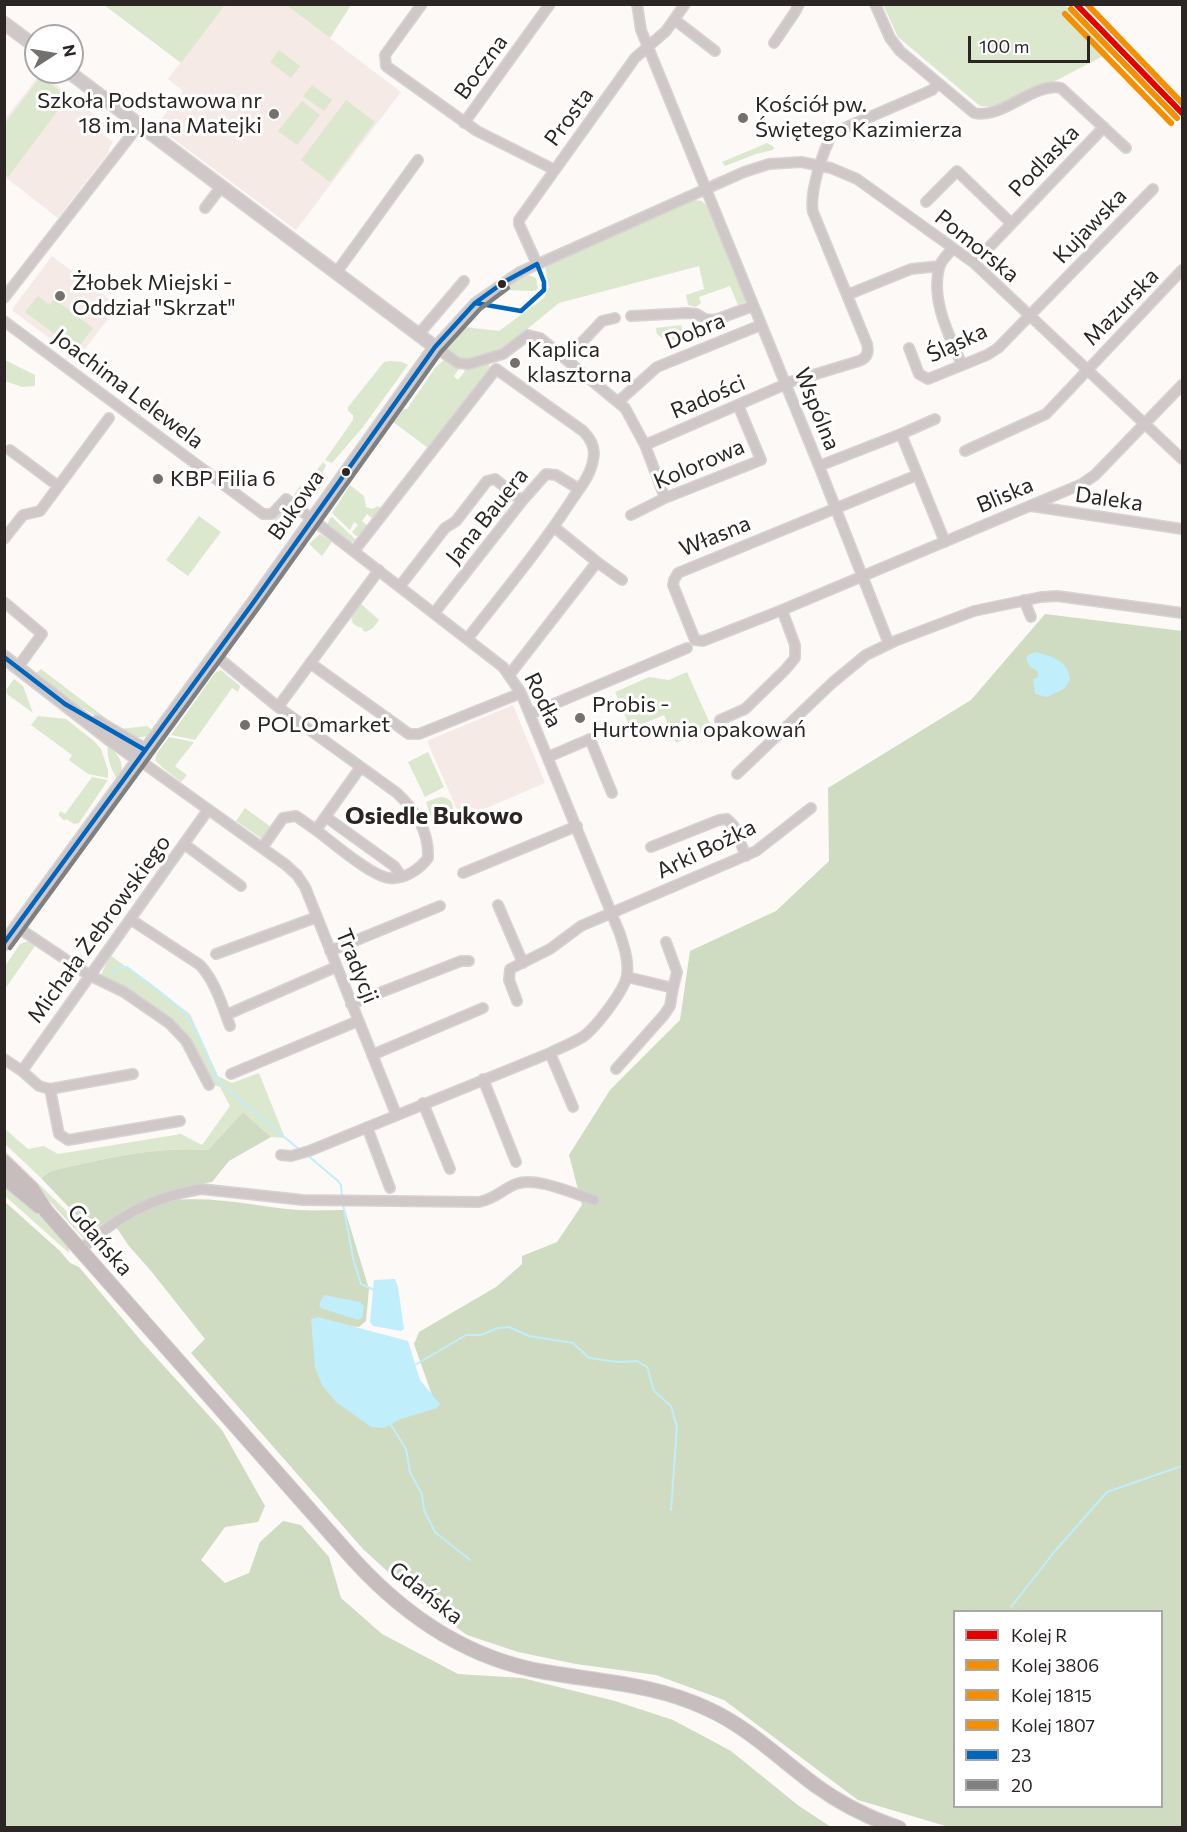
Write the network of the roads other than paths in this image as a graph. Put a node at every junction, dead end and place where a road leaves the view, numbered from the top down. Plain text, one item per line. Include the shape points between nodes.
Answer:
1 (422, 4) edge
2 (550, 4) edge
3 (637, 4) edge
4 (686, 4) edge
5 (798, 4) edge
6 (875, 4) edge
7 (675, 20) junction
8 (4, 23) edge
9 (24, 38) edge
10 (774, 43) dead end
11 (648, 47) junction
12 (715, 51) dead end
13 (84, 83) edge
14 (938, 83) junction
15 (464, 123) junction
16 (139, 125) junction
17 (1104, 127) junction
18 (1126, 148) dead end
19 (418, 160) dead end
20 (821, 165) junction
21 (555, 170) junction
22 (221, 187) junction
23 (706, 189) junction
24 (1153, 189) dead end
25 (926, 202) dead end
26 (205, 208) dead end
27 (1011, 223) junction
28 (952, 248) junction
29 (974, 263) junction
30 (537, 264) junction
31 (940, 266) junction
32 (1182, 270) edge
33 (336, 273) junction
34 (464, 281) dead end
35 (847, 295) junction
36 (4, 298) edge
37 (753, 306) junction
38 (631, 316) dead end
39 (1030, 316) junction
40 (615, 318) dead end
41 (4, 321) edge
42 (761, 325) junction
43 (418, 335) junction
44 (435, 347) junction
45 (909, 348) dead end
46 (567, 358) junction
47 (962, 365) junction
48 (1087, 370) junction
49 (786, 384) junction
50 (1182, 385) edge
51 (619, 401) junction
52 (738, 405) junction
53 (109, 418) dead end
54 (935, 419) dead end
55 (1145, 424) junction
56 (902, 434) junction
57 (645, 445) junction
58 (6, 451) edge
59 (964, 451) dead end
60 (1182, 459) edge
61 (819, 466) junction
62 (917, 475) junction
63 (58, 486) junction
64 (579, 489) junction
65 (1062, 492) junction
66 (665, 498) junction
67 (522, 501) junction
68 (1029, 506) junction
69 (835, 508) junction
70 (1065, 512) junction
71 (631, 515) dead end
72 (313, 519) junction
73 (554, 527) junction
74 (1182, 529) edge
75 (4, 539) edge
76 (945, 542) junction
77 (354, 551) junction
78 (597, 562) junction
79 (379, 570) junction
80 (863, 577) junction
81 (622, 580) dead end
82 (400, 586) junction
83 (1024, 600) junction
84 (4, 602) edge
85 (782, 610) junction
86 (435, 612) junction
87 (1182, 614) edge
88 (1031, 617) dead end
89 (468, 638) junction
90 (695, 640) joint
91 (889, 644) junction
92 (687, 648) dead end
93 (215, 655) junction
94 (4, 657) edge
95 (310, 663) junction
96 (18, 667) junction
97 (510, 674) junction
98 (521, 693) junction
99 (278, 707) junction
100 (530, 714) junction
101 (720, 720) dead end
102 (142, 755) junction
103 (548, 757) junction
104 (360, 768) junction
105 (737, 774) dead end
106 (612, 793) dead end
107 (811, 808) dead end
108 (208, 810) junction
109 (326, 817) junction
110 (577, 826) junction
111 (315, 830) junction
112 (184, 844) junction
113 (651, 847) dead end
114 (262, 848) junction
115 (746, 856) junction
116 (463, 873) dead end
117 (402, 877) junction
118 (241, 886) dead end
119 (498, 905) dead end
120 (440, 906) dead end
121 (612, 914) junction
122 (130, 919) junction
123 (320, 919) junction
124 (17, 927) junction
125 (666, 942) dead end
126 (4, 945) edge
127 (330, 951) junction
128 (216, 954) dead end
129 (469, 961) dead end
130 (523, 963) junction
131 (336, 967) junction
132 (88, 975) junction
133 (627, 977) junction
134 (673, 988) junction
135 (517, 1001) dead end
136 (351, 1004) junction
137 (483, 1008) dead end
138 (226, 1015) junction
139 (358, 1021) junction
140 (230, 1026) dead end
141 (550, 1053) junction
142 (372, 1055) junction
143 (4, 1059) edge
144 (616, 1069) dead end
145 (22, 1071) junction
146 (133, 1074) dead end
147 (231, 1074) dead end
148 (483, 1079) junction
149 (209, 1085) dead end
150 (50, 1089) junction
151 (423, 1103) junction
152 (573, 1107) dead end
153 (396, 1114) junction
154 (180, 1122) dead end
155 (367, 1127) junction
156 (281, 1155) dead end
157 (4, 1162) edge
158 (516, 1162) dead end
159 (450, 1169) dead end
160 (4, 1177) edge
161 (390, 1188) dead end
162 (594, 1200) dead end
163 (46, 1210) junction
164 (81, 1249) junction
165 (900, 1827) edge

1 - 15 street, Boczna via 384,61
2 - 15 street, Boczna
3 - 11 street, Wspólna
4 - 7 street, Prosta
5 - 10 street
6 - 14 street via 896,46
7 - 11 street, Prosta
7 - 12 street
8 - 9 street
11 - 21 street, Prosta via 634,58
11 - 23 street, Wspólna
13 - 16 street
14 - 17 street via 970,110 981,114 1050,87 1061,88
14 - 20 street via 932,90 833,133
15 - 21 street, Boczna
16 - 22 street
16 - 36 street
17 - 18 street
17 - 27 street, Podlaska
19 - 33 street
20 - 23 street, Pomorska via 769,164
20 - 28 street, Pomorska via 857,179
20 - 35 street via 812,199 813,212
21 - 30 street, Prosta via 519,222
22 - 26 street
22 - 33 street
23 - 30 street, Bukowa
23 - 37 street, Wspólna
24 - 39 street, Kujawska
25 - 27 street, Podlaska via 957,171
27 - 29 street, Podlaska
28 - 29 street, Pomorska
28 - 31 street
29 - 39 street, Pomorska
30 - 44 street, Bukowa via 475,303
31 - 35 street via 911,269
31 - 47 street via 941,315
32 - 48 street, Mazurska
33 - 43 street
34 - 43 street
35 - 49 street, Radości via 867,344 867,355
37 - 38 street via 716,320 687,313
37 - 42 street, Wspólna
39 - 47 street, Śląska via 998,348
39 - 48 street, Pomorska
40 - 46 street via 602,321
41 - 72 street, Joachima Lelewela via 262,514 272,514 286,499
42 - 49 street, Wspólna
42 - 51 street, Dobra via 657,367
43 - 44 street
44 - 46 street via 458,363 469,364 503,354 532,334
44 - 72 street, Bukowa
45 - 47 street, Śląska via 924,378
46 - 51 street
48 - 55 street, Pomorska
48 - 59 street, Mazurska via 1046,414
49 - 52 street, Radości
49 - 61 street, Wspólna
50 - 55 street, Bliska
51 - 57 street
52 - 57 street, Radości
52 - 66 street, Kolorowa via 761,460
53 - 63 street
54 - 56 street
55 - 60 street, Pomorska
55 - 65 street, Bliska via 1095,475
56 - 61 street
56 - 62 street
57 - 66 street
58 - 63 street
61 - 69 street, Wspólna
62 - 69 street, Własna
62 - 76 street
63 - 75 street via 40,511 23,515
64 - 67 street, Jana Bauera via 556,475 546,474
64 - 73 street
64 - 77 street via 592,466 590,439 496,369
65 - 68 street, Bliska
65 - 70 street via 1060,503
66 - 71 street, Kolorowa
67 - 82 street via 495,479 487,481
67 - 86 street, Jana Bauera
68 - 70 street, Daleka
68 - 76 street, Bliska
69 - 80 street, Wspólna
69 - 90 street, Własna via 678,573 674,585
70 - 74 street, Daleka
72 - 77 street, Rodła
72 - 93 street, Bukowa
73 - 78 street
73 - 89 street
76 - 80 street, Bliska
77 - 79 street, Rodła
78 - 81 street
78 - 97 street
79 - 82 street, Rodła
79 - 95 street
80 - 85 street, Bliska
80 - 91 street, Wspólna
82 - 86 street, Rodła
83 - 87 street via 1068,597
83 - 88 street
83 - 91 street via 975,611
84 - 96 street via 42,634
85 - 90 street, Bliska via 703,641
85 - 101 street via 795,645 795,658 745,709
86 - 89 street, Rodła
89 - 97 street, Rodła
91 - 105 street via 848,668
92 - 100 street
93 - 99 street
93 - 102 street, Bukowa
94 - 96 street
95 - 98 street via 409,734 419,734
95 - 99 street
96 - 102 street
97 - 98 street, Rodła
98 - 100 street, Rodła
99 - 104 street
100 - 103 street, Rodła
102 - 108 street, Tradycji
102 - 124 street, Bukowa
103 - 106 street via 590,739
103 - 110 street, Rodła
104 - 109 street
104 - 117 street via 409,804 427,837 428,858 418,870
107 - 115 street, Arki Bożka
108 - 112 street, Michała Żebrowskiego
108 - 114 street, Tradycji
109 - 111 street
109 - 117 street via 394,866
110 - 116 street
110 - 121 street, Rodła
111 - 114 street via 296,816 283,818
111 - 117 street via 379,876
112 - 118 street
112 - 122 street, Michała Żebrowskiego
113 - 115 street via 728,819
114 - 123 street, Tradycji via 297,875
115 - 121 street, Arki Bożka
119 - 130 street
120 - 127 street
121 - 130 street, Arki Bożka via 581,926
121 - 133 street, Rodła via 625,951
122 - 132 street, Michała Żebrowskiego
122 - 138 street via 200,965
123 - 127 street, Tradycji
123 - 128 street
124 - 126 street, Bukowa
124 - 132 street
125 - 134 street via 677,972
127 - 131 street, Tradycji
129 - 136 street via 461,960
130 - 135 street via 508,974
131 - 136 street, Tradycji
131 - 138 street
132 - 145 street, Michała Żebrowskiego
132 - 149 street via 124,992 169,1023 186,1041
133 - 134 street
133 - 141 street via 592,1029
134 - 144 street via 664,1015
136 - 139 street, Tradycji
137 - 142 street
138 - 140 street
139 - 142 street, Tradycji
139 - 147 street
141 - 148 street
141 - 152 street
142 - 153 street, Tradycji
143 - 145 street
145 - 150 street via 39,1086
146 - 150 street
148 - 151 street
148 - 158 street
150 - 154 street via 59,1134 68,1140
151 - 153 street
151 - 159 street
153 - 155 street
155 - 156 street via 309,1151
155 - 161 street
157 - 163 main road, Gdańska via 32,1189
160 - 163 main road, Gdańska
162 - 164 street via 525,1182 478,1202 303,1200 201,1189 137,1208
163 - 164 main road, Gdańska
164 - 165 main road, Gdańska via 354,1560 421,1621 458,1644 515,1666 651,1689 698,1704 740,1728 839,1801

